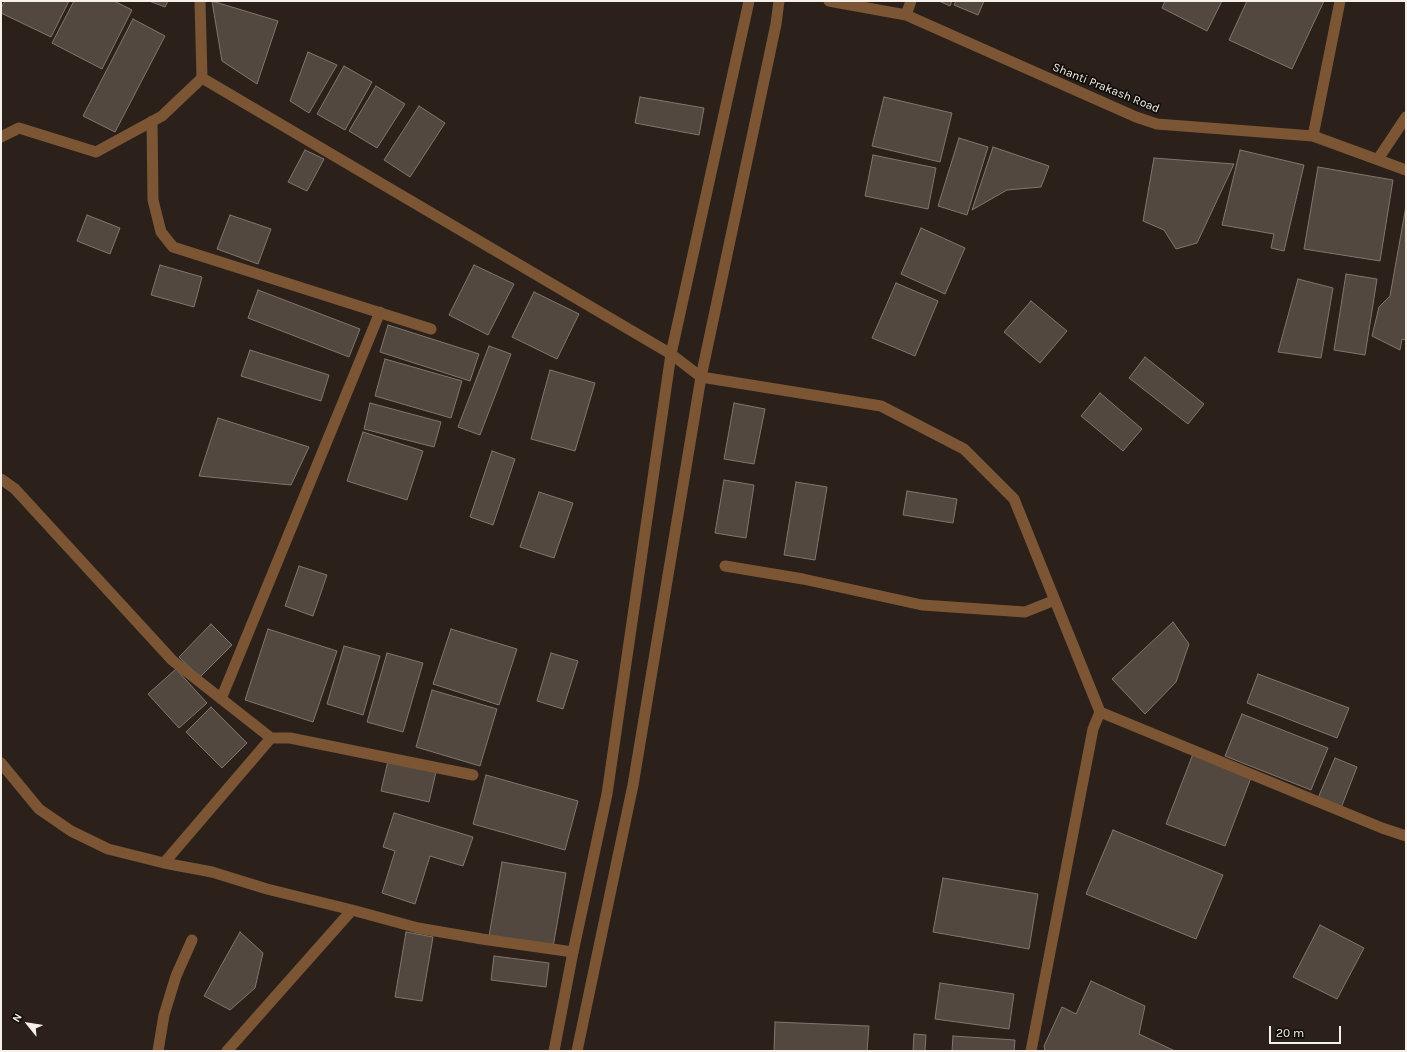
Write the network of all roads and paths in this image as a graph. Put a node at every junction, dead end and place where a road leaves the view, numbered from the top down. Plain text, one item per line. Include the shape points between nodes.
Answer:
1 (200, 1) edge
2 (749, 1) edge
3 (779, 1) edge
4 (829, 1) edge
5 (911, 1) edge
6 (1340, 1) edge
7 (906, 15) junction
8 (202, 78) junction
9 (1406, 117) edge
10 (152, 121) junction
11 (1313, 136) junction
12 (1, 137) edge
13 (1378, 160) junction
14 (1406, 170) edge
15 (380, 312) junction
16 (431, 329) dead end
17 (671, 354) junction
18 (701, 377) junction
19 (1, 480) edge
20 (724, 566) dead end
21 (1055, 600) junction
22 (221, 699) junction
23 (1100, 712) junction
24 (271, 738) junction
25 (1, 763) edge
26 (473, 775) dead end
27 (1406, 836) edge
28 (164, 863) junction
29 (352, 910) junction
30 (192, 940) dead end
31 (572, 952) junction
32 (158, 1051) edge
33 (227, 1051) edge
34 (554, 1051) edge
35 (577, 1051) edge
36 (1031, 1051) edge

1 - 8 street
2 - 17 street
3 - 18 street
4 - 7 street, Shanti Prakash Road
5 - 7 street
6 - 11 street
7 - 11 street, Shanti Prakash Road via 1157,124
8 - 10 street via 162,116
8 - 17 street
9 - 13 street
10 - 12 street via 96,152 19,128
10 - 15 street via 153,200 161,232 174,247
11 - 13 street, Shanti Prakash Road
13 - 14 street, Shanti Prakash Road
15 - 16 street
15 - 22 street
17 - 18 street
17 - 31 street via 607,794
18 - 21 street via 881,406 964,450 1014,499
18 - 35 street via 633,785
19 - 22 street via 15,489 172,660
20 - 21 street via 922,605 1025,612
21 - 23 street
22 - 24 street
23 - 27 street
23 - 36 street via 1093,729
24 - 26 street via 290,738
24 - 28 street
25 - 28 street via 39,809 71,831 108,849
28 - 29 street via 212,872
29 - 31 street via 418,928
29 - 33 street
30 - 32 street via 164,1015
31 - 34 street

